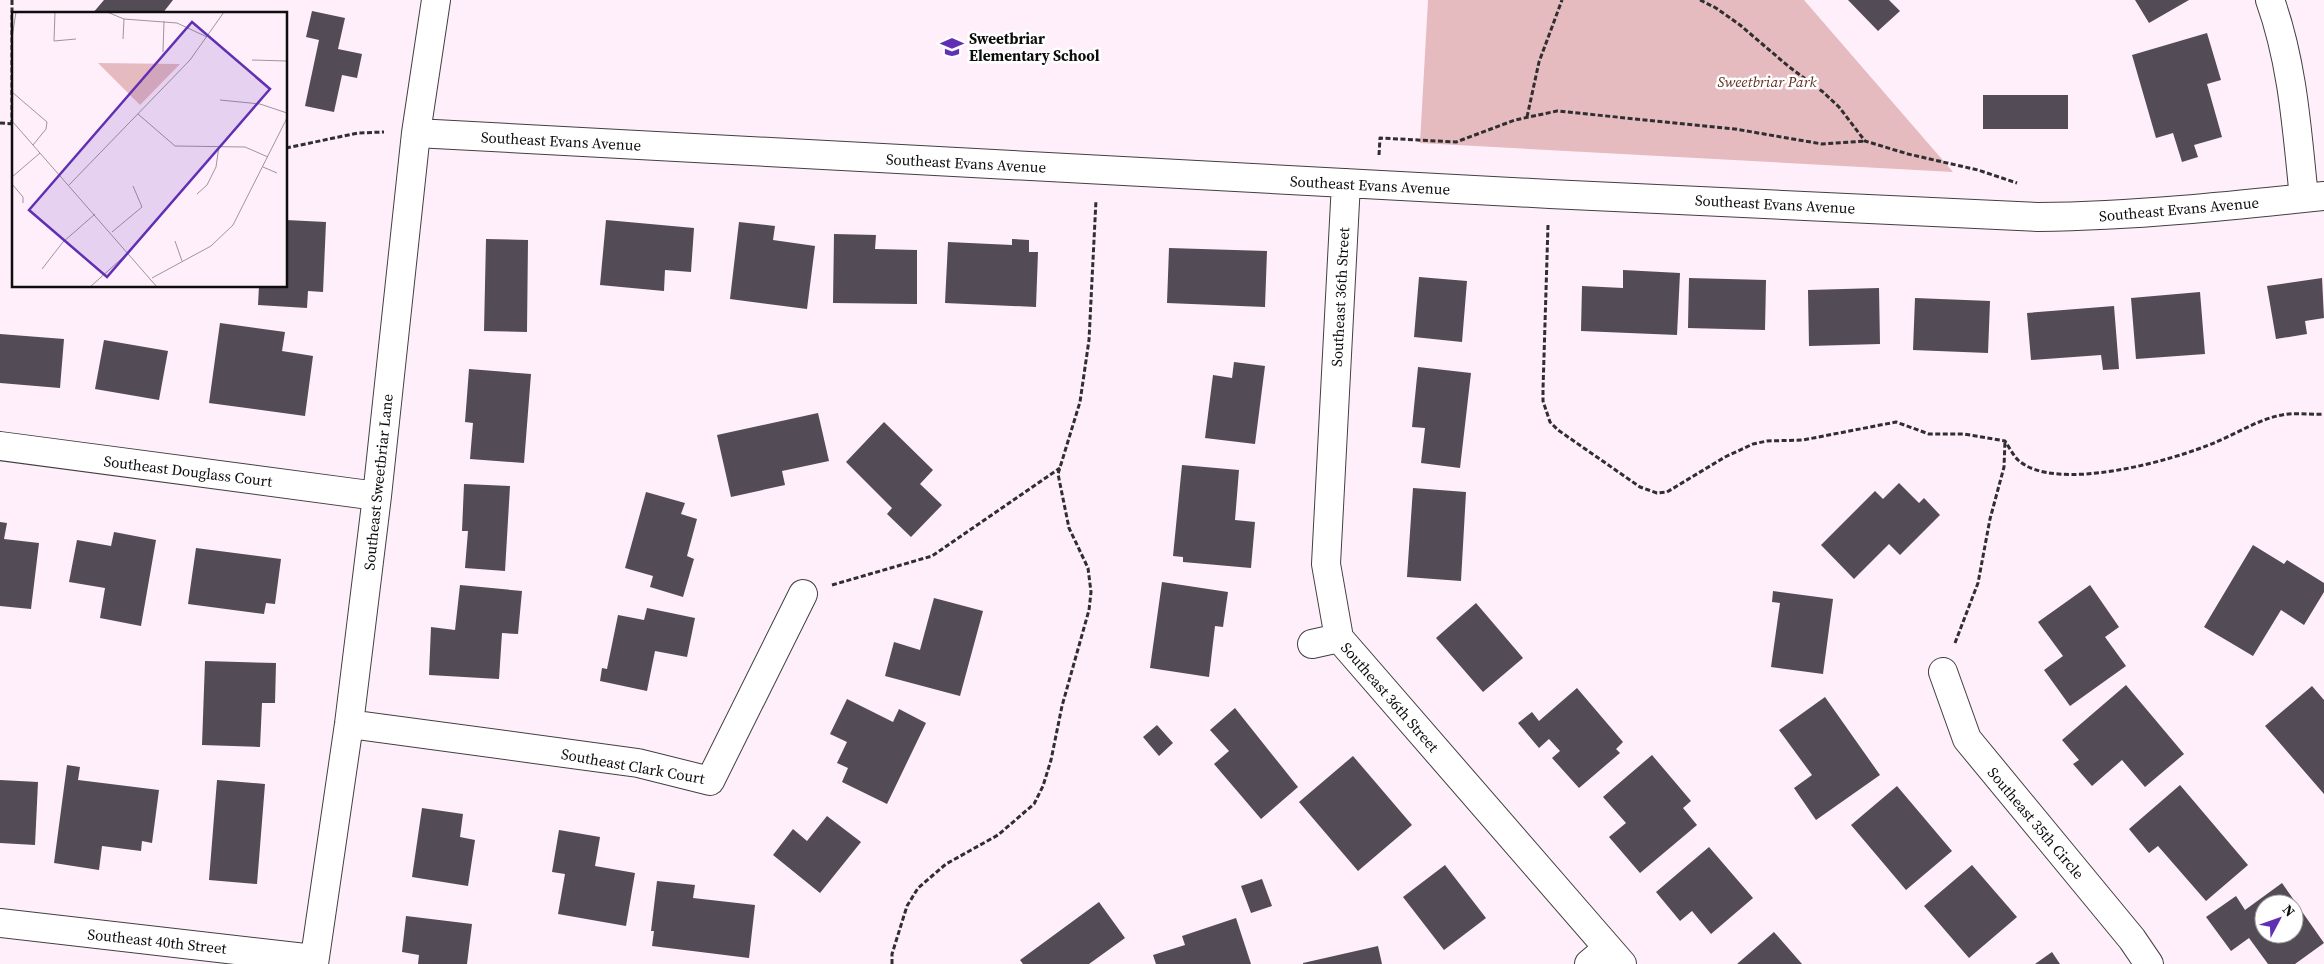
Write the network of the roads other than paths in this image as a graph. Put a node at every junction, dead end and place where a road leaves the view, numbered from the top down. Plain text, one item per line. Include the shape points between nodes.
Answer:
1 (436, 0) edge
2 (2270, 0) edge
3 (416, 133) junction
4 (1346, 183) junction
5 (2314, 197) edge
6 (0, 446) edge
7 (377, 496) junction
8 (803, 594) road end
9 (1339, 638) junction
10 (1312, 644) dead end
11 (1943, 672) road end
12 (349, 724) junction
13 (0, 923) edge
14 (1606, 959) edge
15 (314, 962) edge
16 (2149, 964) edge

1 - 3 street, Southeast Sweetbriar Lane
2 - 5 street via 2290,73
3 - 4 street, Southeast Evans Avenue
3 - 7 street, Southeast Sweetbriar Lane
4 - 5 street, Southeast Evans Avenue via 2038,217 2146,213
4 - 9 street, Southeast 36th Street via 1326,564
6 - 7 street, Southeast Douglass Court
7 - 12 street, Southeast Sweetbriar Lane
8 - 12 street, Southeast Clark Court via 710,782 638,763
9 - 10 street
9 - 14 street, Southeast 36th Street
11 - 16 street, Southeast 35th Circle via 1967,739 2132,939
12 - 15 street, Southeast Sweetbriar Lane
13 - 15 street, Southeast 40th Street

